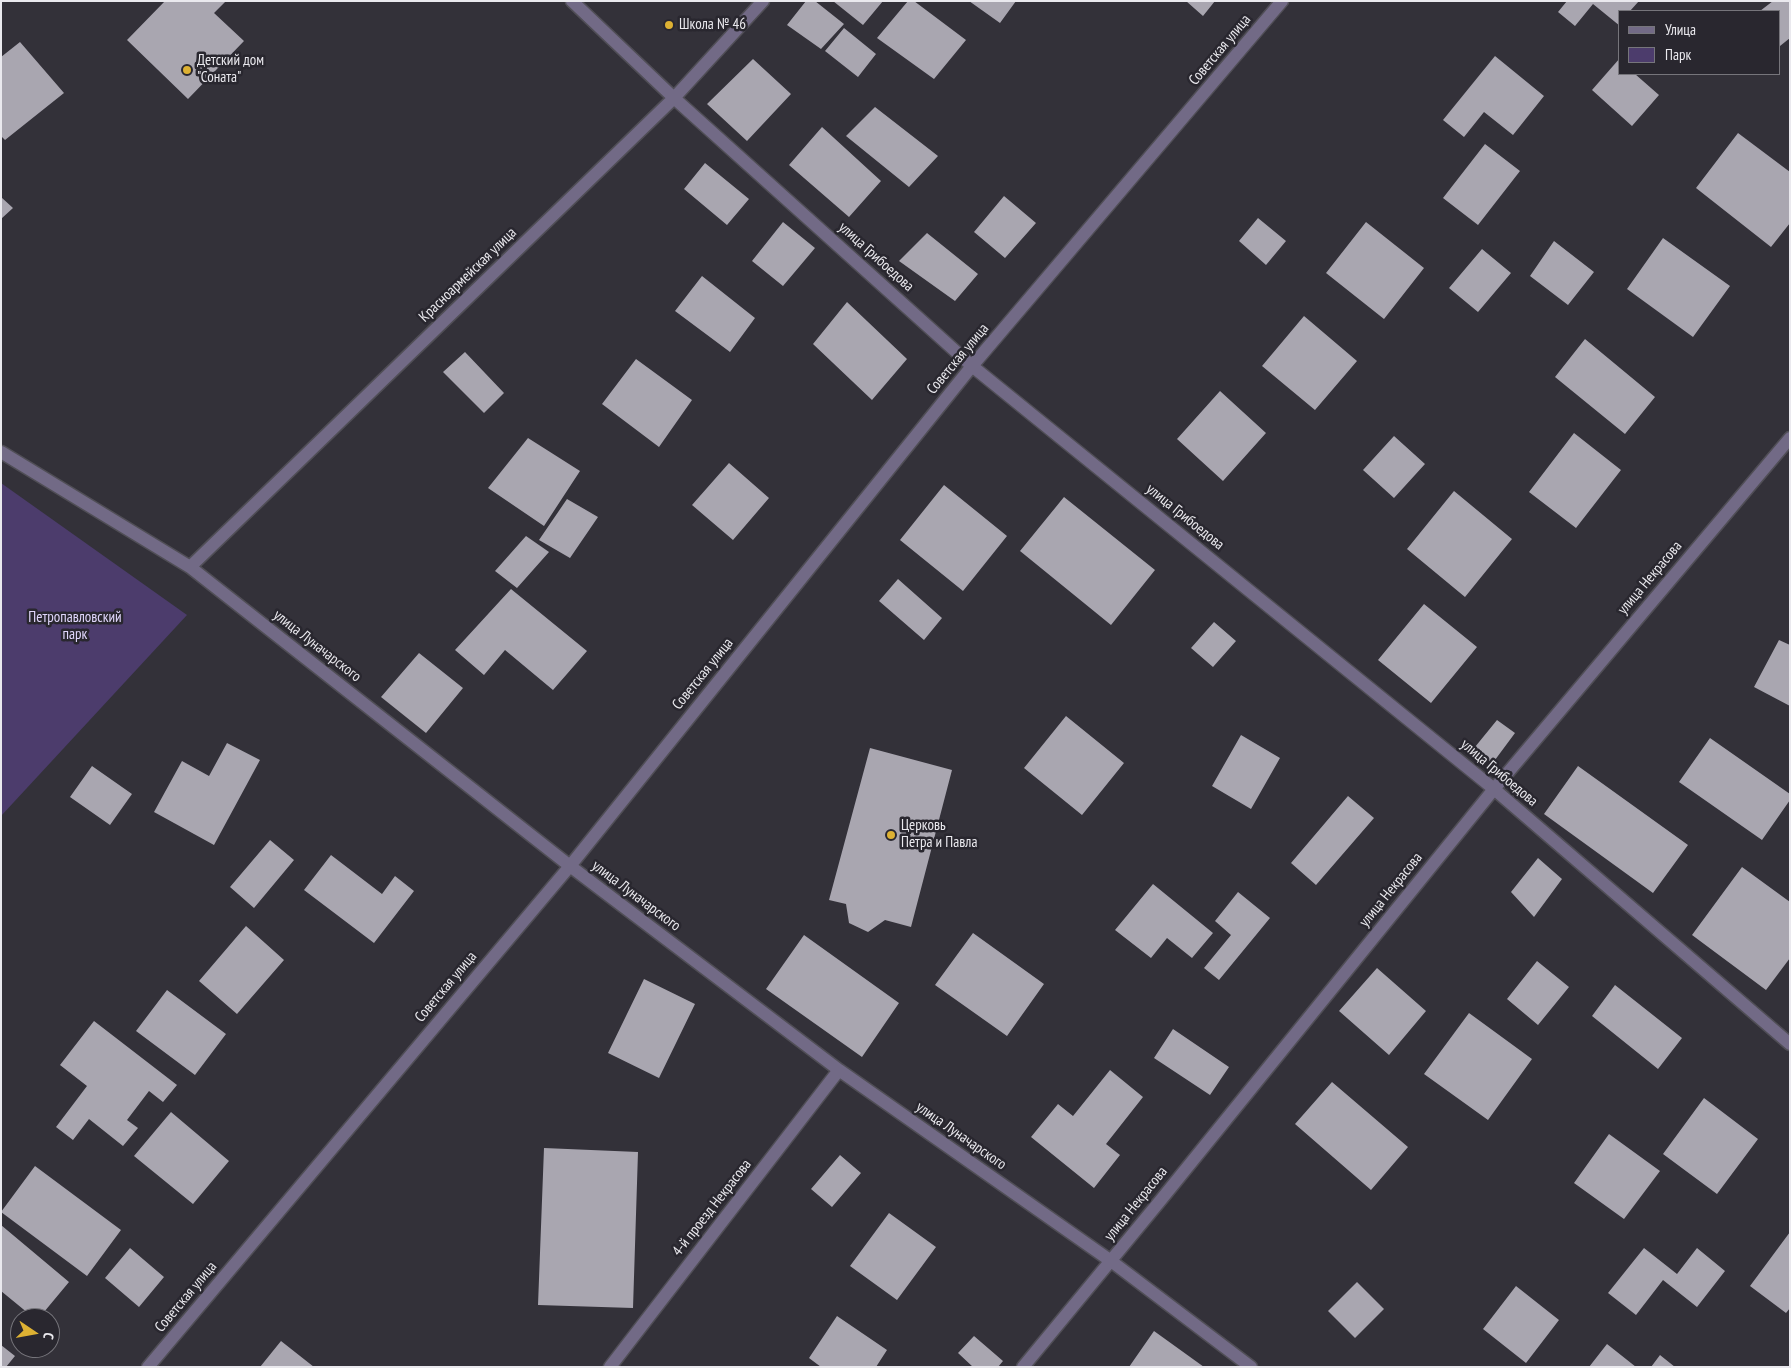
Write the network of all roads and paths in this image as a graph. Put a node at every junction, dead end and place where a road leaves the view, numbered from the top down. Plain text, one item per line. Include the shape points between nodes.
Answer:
1 (572, 1) edge
2 (763, 1) edge
3 (1282, 1) edge
4 (674, 98) junction
5 (972, 366) junction
6 (1790, 438) edge
7 (1, 452) edge
8 (190, 567) junction
9 (1494, 788) junction
10 (570, 866) junction
11 (1790, 1044) edge
12 (839, 1070) junction
13 (1111, 1261) junction
14 (148, 1367) edge
15 (610, 1367) edge
16 (1024, 1367) edge
17 (1251, 1367) edge

1 - 4 street, улица Грибоедова
2 - 4 street, Красноармейская улица
3 - 5 street, Советская улица
4 - 5 street, улица Грибоедова
4 - 8 street, Красноармейская улица
5 - 9 street, улица Грибоедова
5 - 10 street, Советская улица
6 - 9 street, улица Некрасова
7 - 8 street, улица Луначарского
8 - 10 street, улица Луначарского
9 - 11 street, улица Грибоедова
9 - 13 street, улица Некрасова
10 - 12 street, улица Луначарского
10 - 14 street, Советская улица
12 - 13 street, улица Луначарского
12 - 15 street, 4-й проезд Некрасова
13 - 16 street, улица Некрасова
13 - 17 street, улица Луначарского

